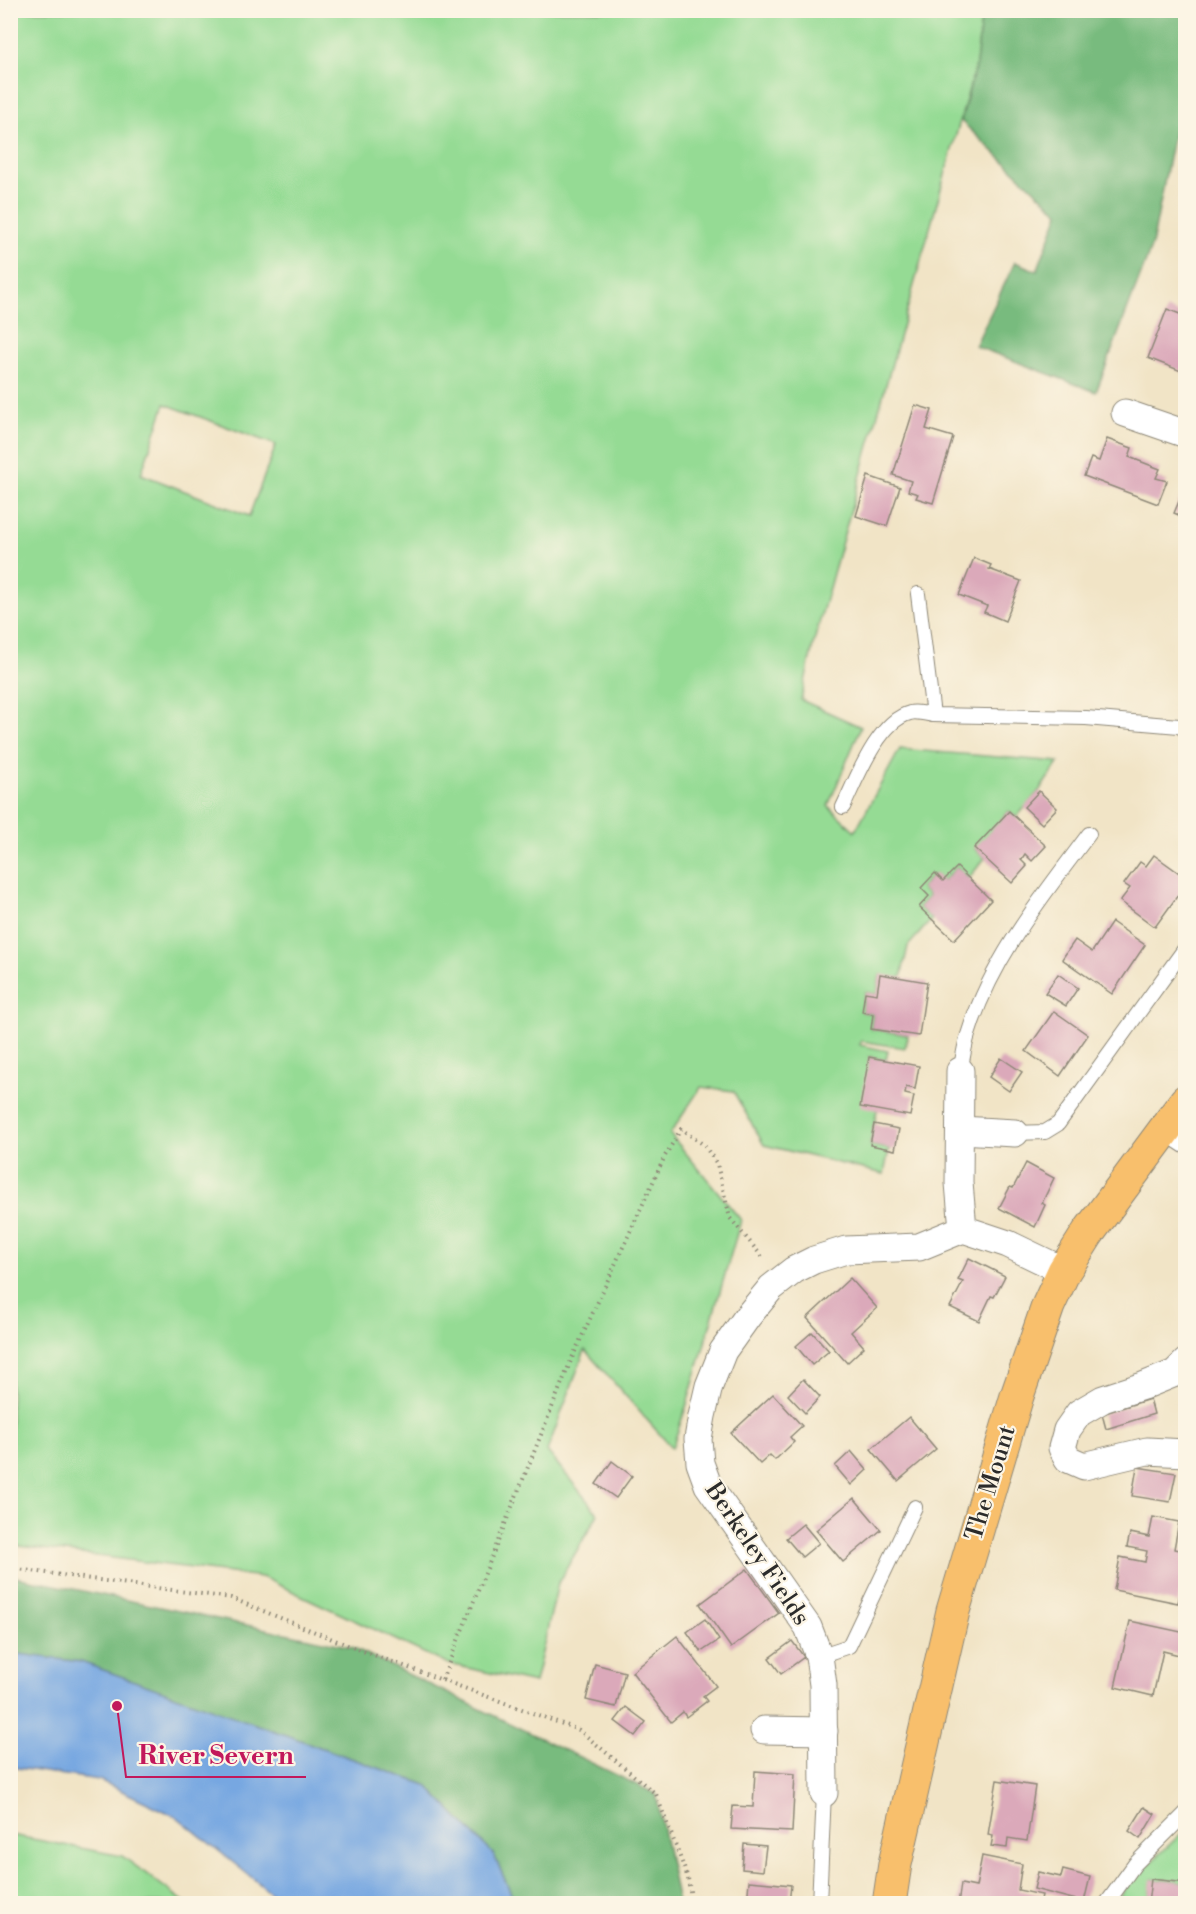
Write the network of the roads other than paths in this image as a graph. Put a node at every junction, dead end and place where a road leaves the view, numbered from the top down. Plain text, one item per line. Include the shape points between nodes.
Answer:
1 (1125, 413) dead end
2 (1185, 434) edge
3 (918, 594) dead end
4 (933, 715) junction
5 (1185, 729) edge
6 (843, 807) dead end
7 (1089, 834) dead end
8 (1185, 947) edge
9 (960, 1071) joint
10 (1185, 1101) edge
11 (960, 1130) junction
12 (1015, 1133) joint
13 (1174, 1139) edge
14 (963, 1229) junction
15 (1064, 1270) junction
16 (1185, 1362) edge
17 (1185, 1453) edge
18 (915, 1506) dead end
19 (819, 1656) junction
20 (764, 1730) dead end
21 (824, 1731) junction
22 (824, 1793) joint
23 (1185, 1813) edge
24 (819, 1904) edge
25 (889, 1904) edge
26 (1106, 1904) edge

1 - 2 street
3 - 4 lane
4 - 5 lane via 1086,718
4 - 6 lane via 910,712 893,723 872,745
7 - 9 lane via 1003,954 968,1035
8 - 12 lane via 1058,1124 1045,1132
9 - 11 street
10 - 13 main road, The Mount
11 - 12 street
11 - 14 street
13 - 15 main road, The Mount via 1088,1233
14 - 15 street via 1008,1244
14 - 19 street, Berkeley Fields via 919,1247 846,1250 794,1270 771,1288 748,1316 723,1351 710,1386 698,1439 700,1463 708,1485 808,1627
15 - 25 main road, The Mount via 1017,1396 953,1611
16 - 17 street via 1175,1373 1079,1413 1067,1430 1062,1448 1068,1459 1084,1466 1147,1451
18 - 19 lane via 849,1646
19 - 21 street, Berkeley Fields
20 - 21 street
21 - 22 street, Berkeley Fields
22 - 24 lane
23 - 26 lane via 1135,1864

